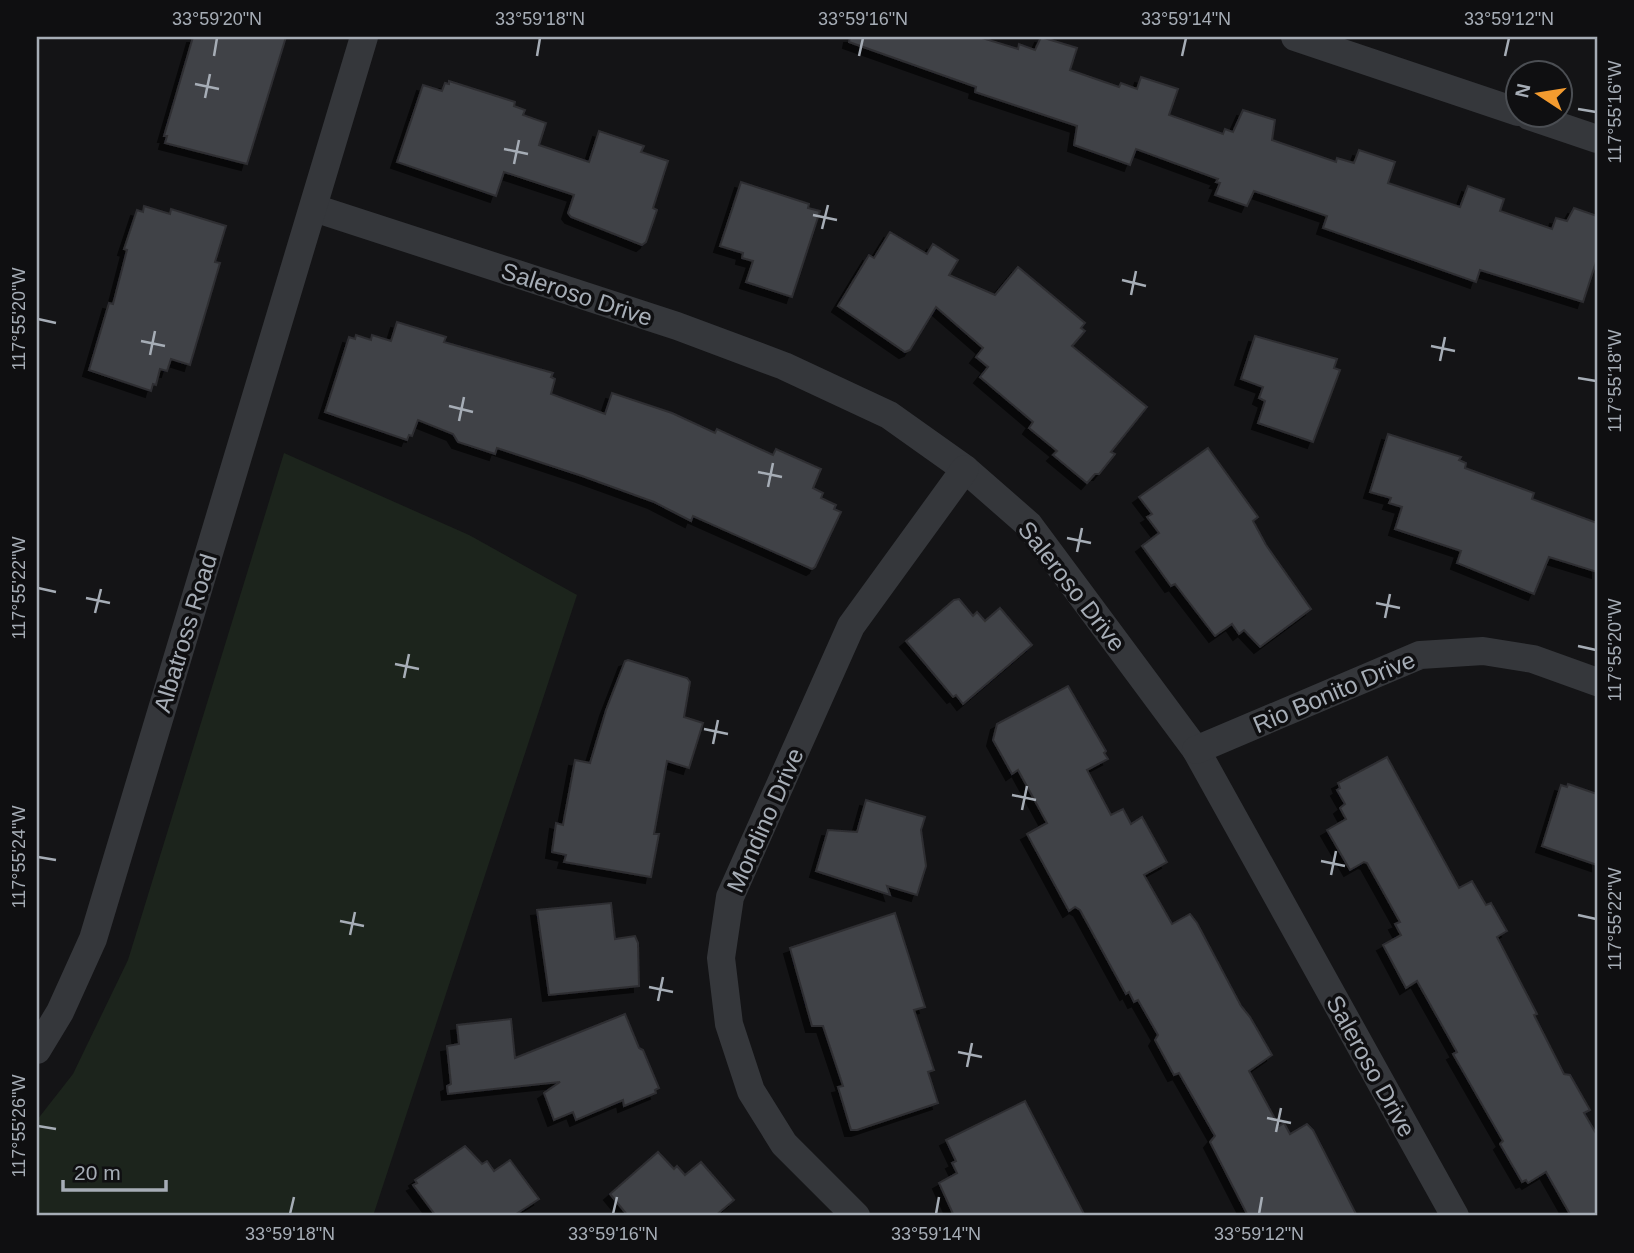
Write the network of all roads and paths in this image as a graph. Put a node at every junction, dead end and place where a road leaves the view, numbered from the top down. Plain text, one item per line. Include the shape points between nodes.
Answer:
1 (365, 37) edge
2 (1295, 37) edge
3 (1324, 41) edge
4 (1504, 107) edge
5 (1570, 130) edge
6 (1597, 139) edge
7 (314, 208) junction
8 (965, 469) junction
9 (1597, 682) edge
10 (1196, 750) junction
11 (37, 1050) edge
12 (856, 1216) edge
13 (1455, 1216) edge

1 - 7 street, Albatross Road
2 - 3 street
3 - 4 street
5 - 6 street
7 - 8 street, Saleroso Drive via 677,326 785,366 889,415
7 - 11 street, Albatross Road via 93,939
8 - 10 street, Saleroso Drive via 1029,525
8 - 12 street, Mondino Drive via 851,626 730,897 723,971 729,1024 751,1091 783,1144
9 - 10 street, Rio Bonito Drive via 1533,659 1483,651 1420,655
10 - 13 street, Saleroso Drive

